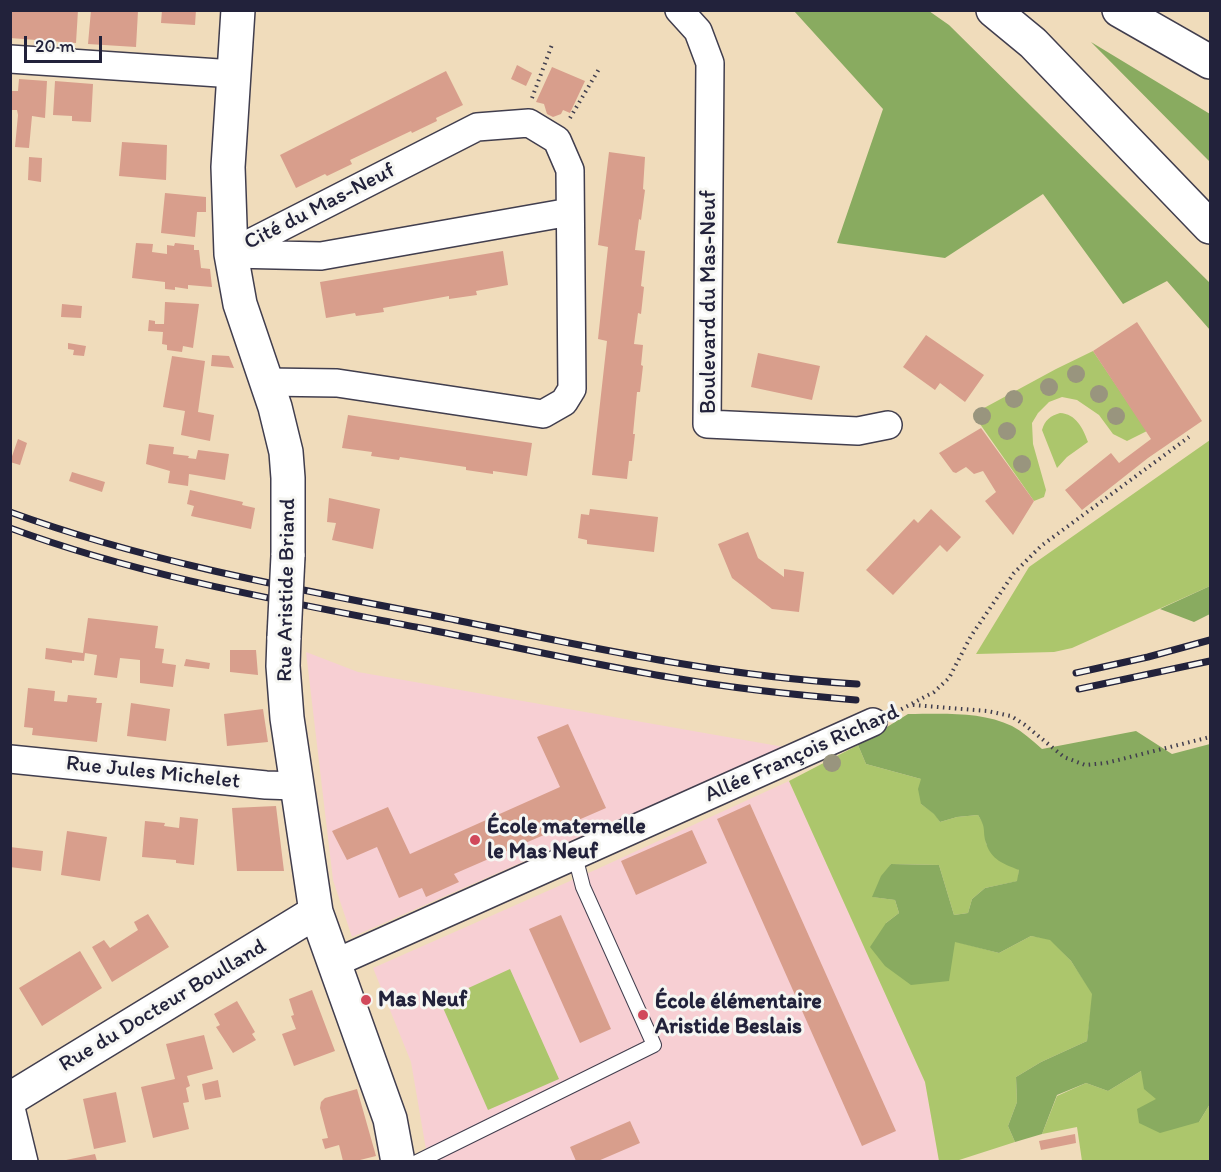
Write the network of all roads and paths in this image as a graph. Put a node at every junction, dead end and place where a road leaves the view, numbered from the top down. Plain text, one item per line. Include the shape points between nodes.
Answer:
1 (238, 10) edge
2 (679, 10) edge
3 (993, 10) edge
4 (1119, 10) edge
5 (553, 42) dead end
6 (10, 59) edge
7 (1210, 62) edge
8 (599, 69) dead end
9 (234, 74) junction
10 (522, 124) junction
11 (557, 140) junction
12 (570, 212) junction
13 (1210, 227) edge
14 (231, 254) junction
15 (266, 382) junction
16 (888, 425) dead end
17 (1190, 437) dead end
18 (912, 705) junction
19 (873, 722) joint
20 (1210, 737) edge
21 (10, 759) edge
22 (296, 786) junction
23 (575, 856) junction
24 (316, 912) junction
25 (335, 963) junction
26 (10, 1099) edge
27 (10, 1104) edge
28 (24, 1161) edge
29 (398, 1161) edge
30 (417, 1161) edge

1 - 9 main road, Rue Aristide Briand
2 - 16 street, Boulevard du Mas-Neuf via 698,31 710,63 707,424 858,431
3 - 13 main road via 1033,43
4 - 7 main road
5 - 10 path
6 - 9 street
8 - 11 path
9 - 14 main road, Rue Aristide Briand via 228,167
10 - 11 street, Cité du Mas-Neuf via 529,123
10 - 14 street, Cité du Mas-Neuf via 477,127
11 - 12 street via 570,170
12 - 14 street, Cité du Mas-Neuf via 321,256
12 - 15 street via 572,389 564,402 543,414 337,383
14 - 15 main road, Rue Aristide Briand via 240,304
15 - 22 main road, Rue Aristide Briand, bridge via 286,452 288,478 285,692
17 - 18 path, Allée François Richard via 1041,546 1014,573 971,636 949,678
18 - 19 path, Allée François Richard
18 - 20 path via 1011,716 1064,757 1085,765
19 - 23 street, Allée François Richard
21 - 22 street, Rue Jules Michelet
22 - 24 main road, Rue Aristide Briand
23 - 25 street, Allée François Richard
23 - 30 lane via 583,887 654,1045
24 - 25 main road, Rue Aristide Briand
24 - 26 main road, Rue du Docteur Boulland
25 - 29 main road, Rue Aristide Briand via 390,1119
27 - 28 street

